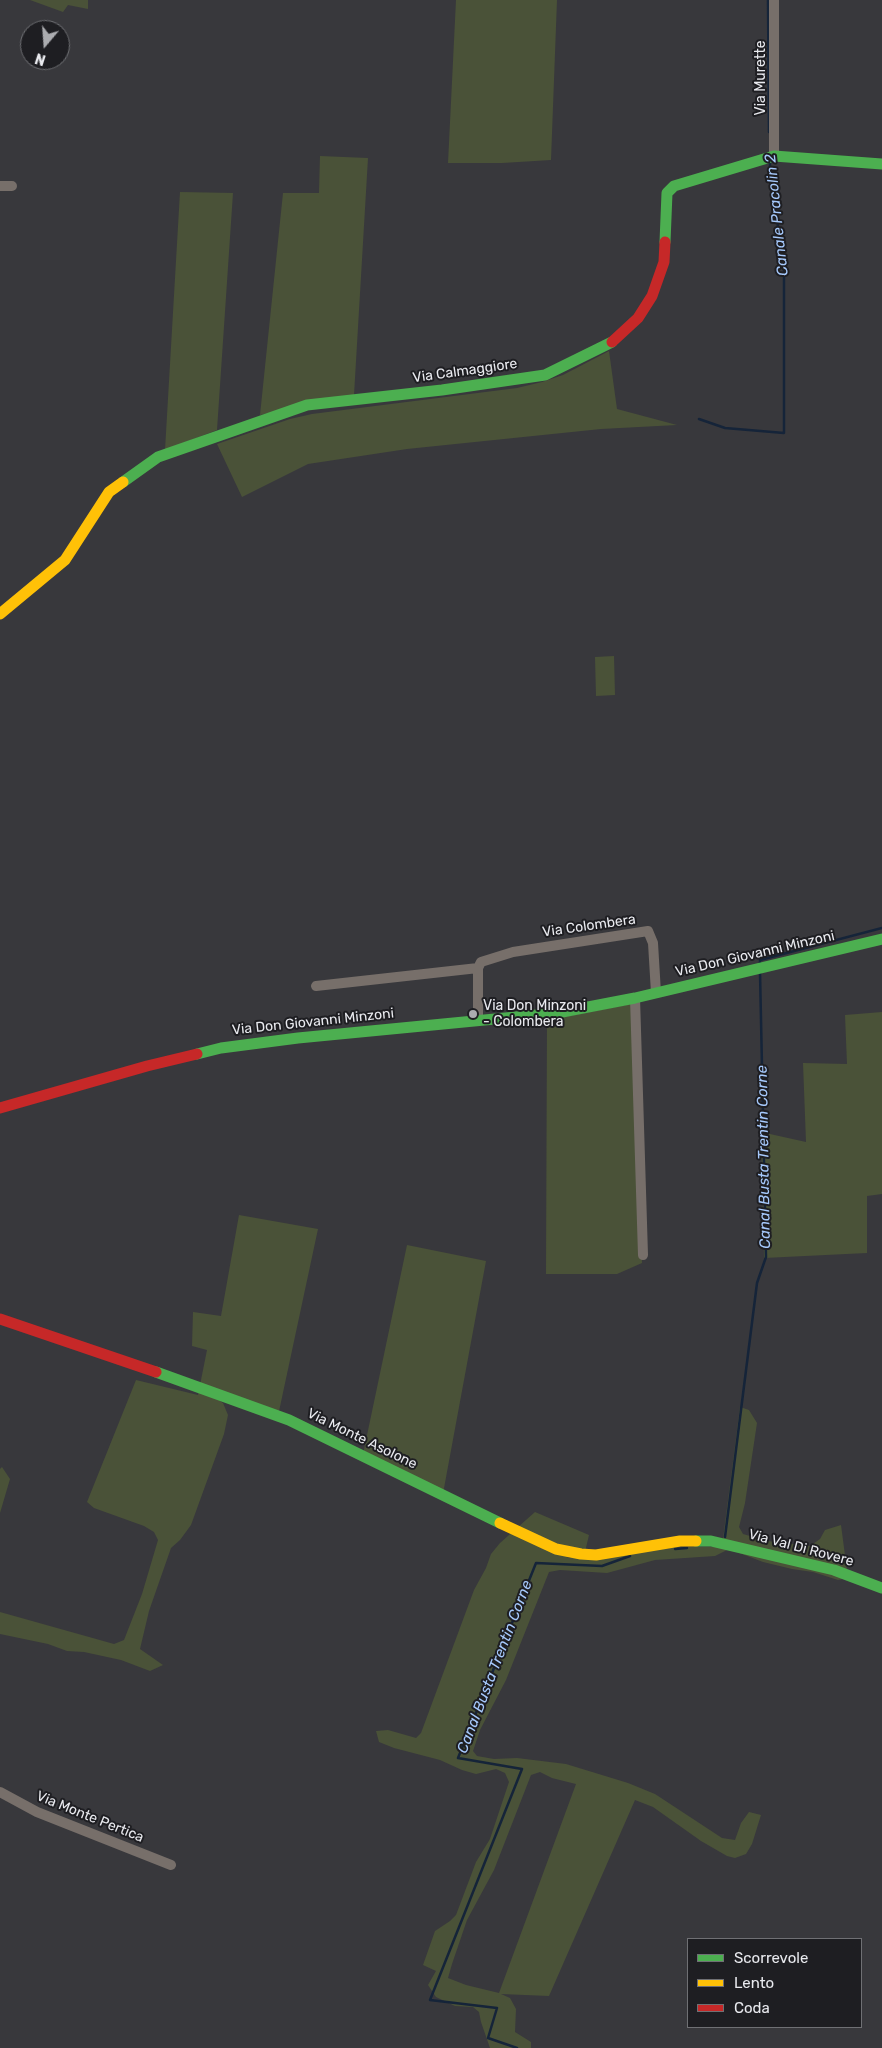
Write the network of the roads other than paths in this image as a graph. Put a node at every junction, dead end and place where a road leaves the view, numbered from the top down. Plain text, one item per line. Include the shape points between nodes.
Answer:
1 (774, 0) edge
2 (774, 156) junction
3 (882, 164) edge
4 (0, 186) edge
5 (12, 186) dead end
6 (0, 614) edge
7 (882, 939) edge
8 (478, 968) junction
9 (316, 986) dead end
10 (656, 993) junction
11 (636, 998) junction
12 (478, 1021) junction
13 (0, 1108) edge
14 (643, 1255) dead end
15 (0, 1319) edge
16 (712, 1541) joint
17 (882, 1588) edge
18 (0, 1792) edge
19 (171, 1865) dead end

1 - 2 street, Via Murette
2 - 3 street, Via Calmaggiore
2 - 6 street, Via Calmaggiore via 674,186 667,193 664,262 652,296 638,318 616,340 545,375 307,405 158,457 109,492 65,560
4 - 5 street
7 - 10 street, Via Don Giovanni Minzoni
8 - 9 street, Via Colombera
8 - 10 street, Via Colombera via 481,962 513,952 648,931 653,943
8 - 12 street
10 - 11 street, Via Don Giovanni Minzoni
11 - 12 street, Via Don Giovanni Minzoni via 557,1013
11 - 14 street
12 - 13 street, Via Don Giovanni Minzoni via 221,1048
15 - 16 street, Via Monte Asolone via 289,1420 556,1549 596,1555 680,1541
16 - 17 street, Via Val Di Rovere via 834,1570
18 - 19 street, Via Monte Pertica via 38,1812

